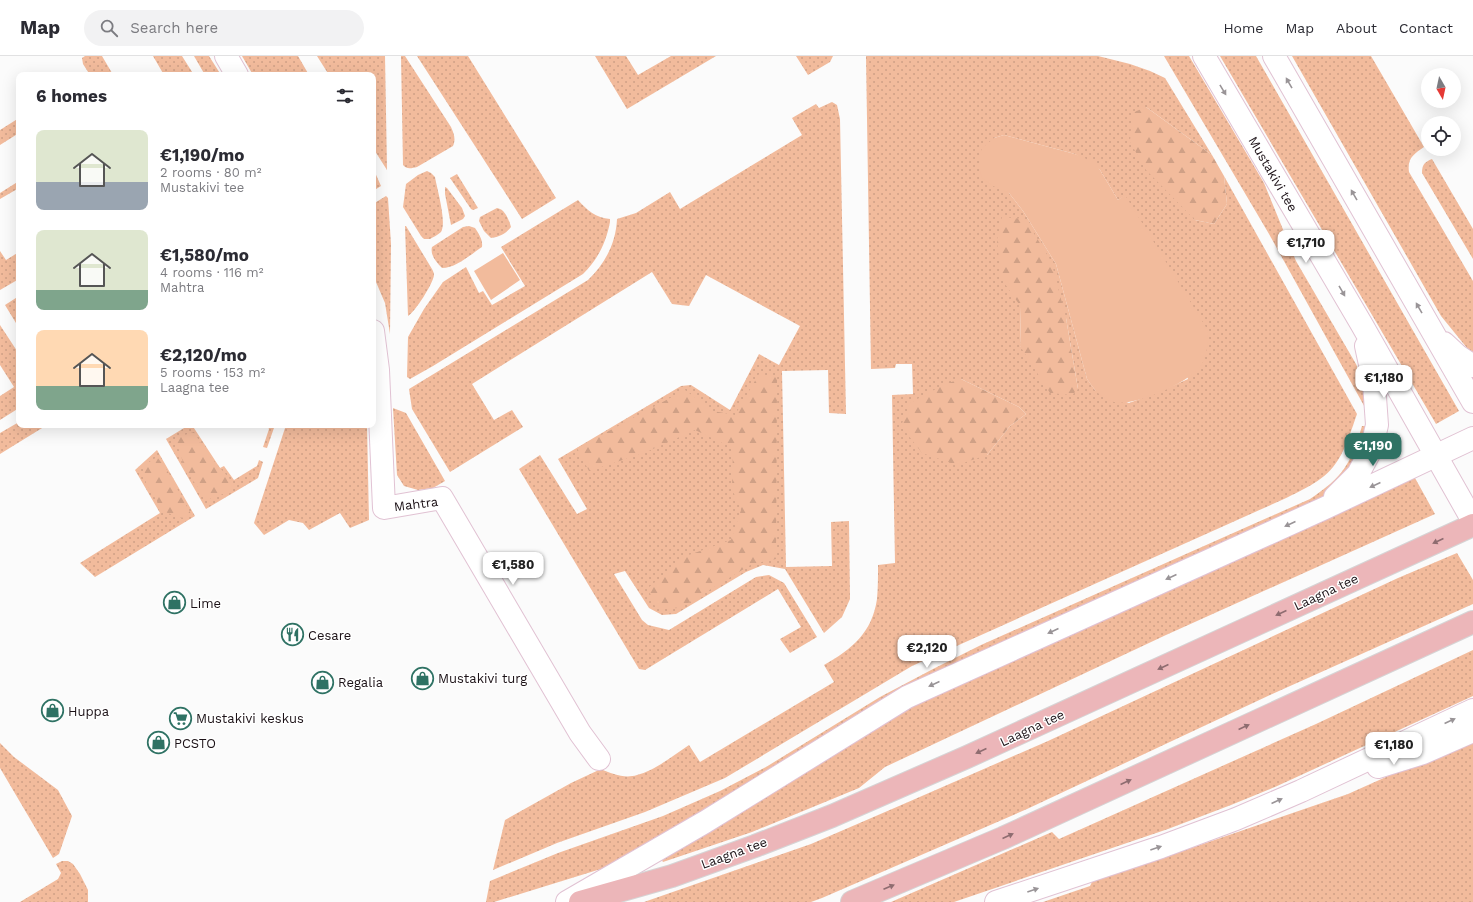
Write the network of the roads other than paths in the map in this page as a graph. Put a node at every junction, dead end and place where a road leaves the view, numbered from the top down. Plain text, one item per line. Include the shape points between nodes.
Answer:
1 (226, 56) edge
2 (1204, 56) edge
3 (1274, 56) edge
4 (235, 72) edge
5 (1362, 325) junction
6 (1434, 335) junction
7 (376, 354) edge
8 (1473, 366) edge
9 (1473, 402) edge
10 (1473, 438) edge
11 (1435, 456) junction
12 (1325, 508) junction
13 (1473, 522) edge
14 (1473, 525) edge
15 (1473, 622) edge
16 (1473, 710) edge
17 (1473, 731) edge
18 (599, 759) dead end
19 (1300, 791) junction
20 (567, 902) edge
21 (580, 902) edge
22 (852, 902) edge
23 (996, 902) edge

1 - 4 main road
2 -> 5 main road, Mustakivi tee
6 -> 3 main road
5 - 11 main road, Mustakivi tee
5 - 12 main road via 1374,383 1377,425 1371,450 1358,474
6 - 8 main road
6 - 9 main road
7 - 18 main road, Mahtra via 384,508 442,498 580,733
10 - 11 main road
11 -> 12 main road
11 - 13 main road, Mustakivi tee
12 -> 20 main road via 907,697 705,822
14 -> 21 main road, Laagna tee via 967,757 832,816 672,876
22 -> 15 main road via 1003,838
19 -> 16 main road
17 - 19 main road via 1423,753
23 -> 19 main road via 1236,819

